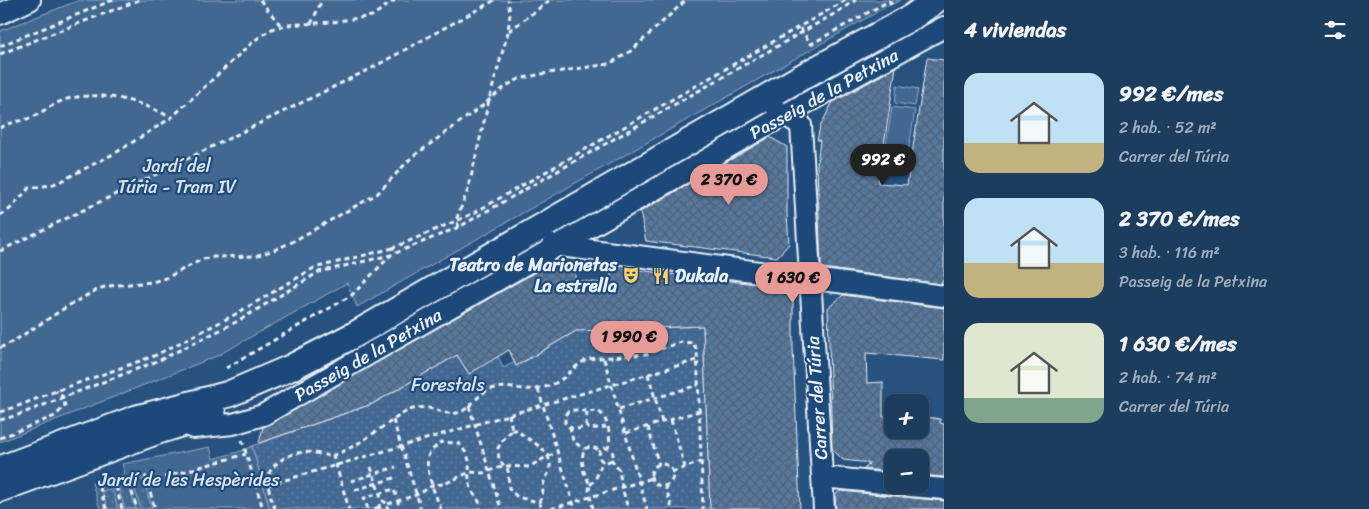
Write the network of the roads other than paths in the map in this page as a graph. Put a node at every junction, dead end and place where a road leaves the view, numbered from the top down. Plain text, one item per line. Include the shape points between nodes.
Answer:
1 (936, 0) edge
2 (941, 0) edge
3 (28, 1) edge
4 (902, 12) junction
5 (0, 14) edge
6 (944, 27) edge
7 (760, 101) junction
8 (786, 114) junction
9 (527, 236) junction
10 (556, 246) junction
11 (809, 279) junction
12 (944, 296) edge
13 (354, 335) junction
14 (87, 457) junction
15 (0, 469) edge
16 (823, 477) junction
17 (884, 483) edge
18 (929, 488) edge
19 (0, 489) edge
20 (944, 490) edge
21 (824, 509) edge

1 - 4 main road, Passeig de la Petxina
2 - 4 street, Passeig de la Petxina
3 - 5 street
4 - 7 main road, Passeig de la Petxina
6 - 8 street, Passeig de la Petxina
7 - 8 street, Carrer del Túria
7 - 9 main road, Passeig de la Petxina
8 - 10 street, Passeig de la Petxina
8 - 11 street, Carrer del Túria via 801,125
9 - 10 street
9 - 13 main road, Passeig de la Petxina
10 - 11 street
10 - 14 street, Passeig de la Petxina via 263,415 233,424 188,429
11 - 12 street
11 - 16 street, Carrer del Túria
13 - 14 main road, Passeig de la Petxina via 258,397
13 - 15 main road, Passeig de la Petxina via 229,394 137,418
14 - 19 main road, Passeig de la Petxina
16 - 17 street
16 - 21 street, Carrer del Túria
18 - 20 street

